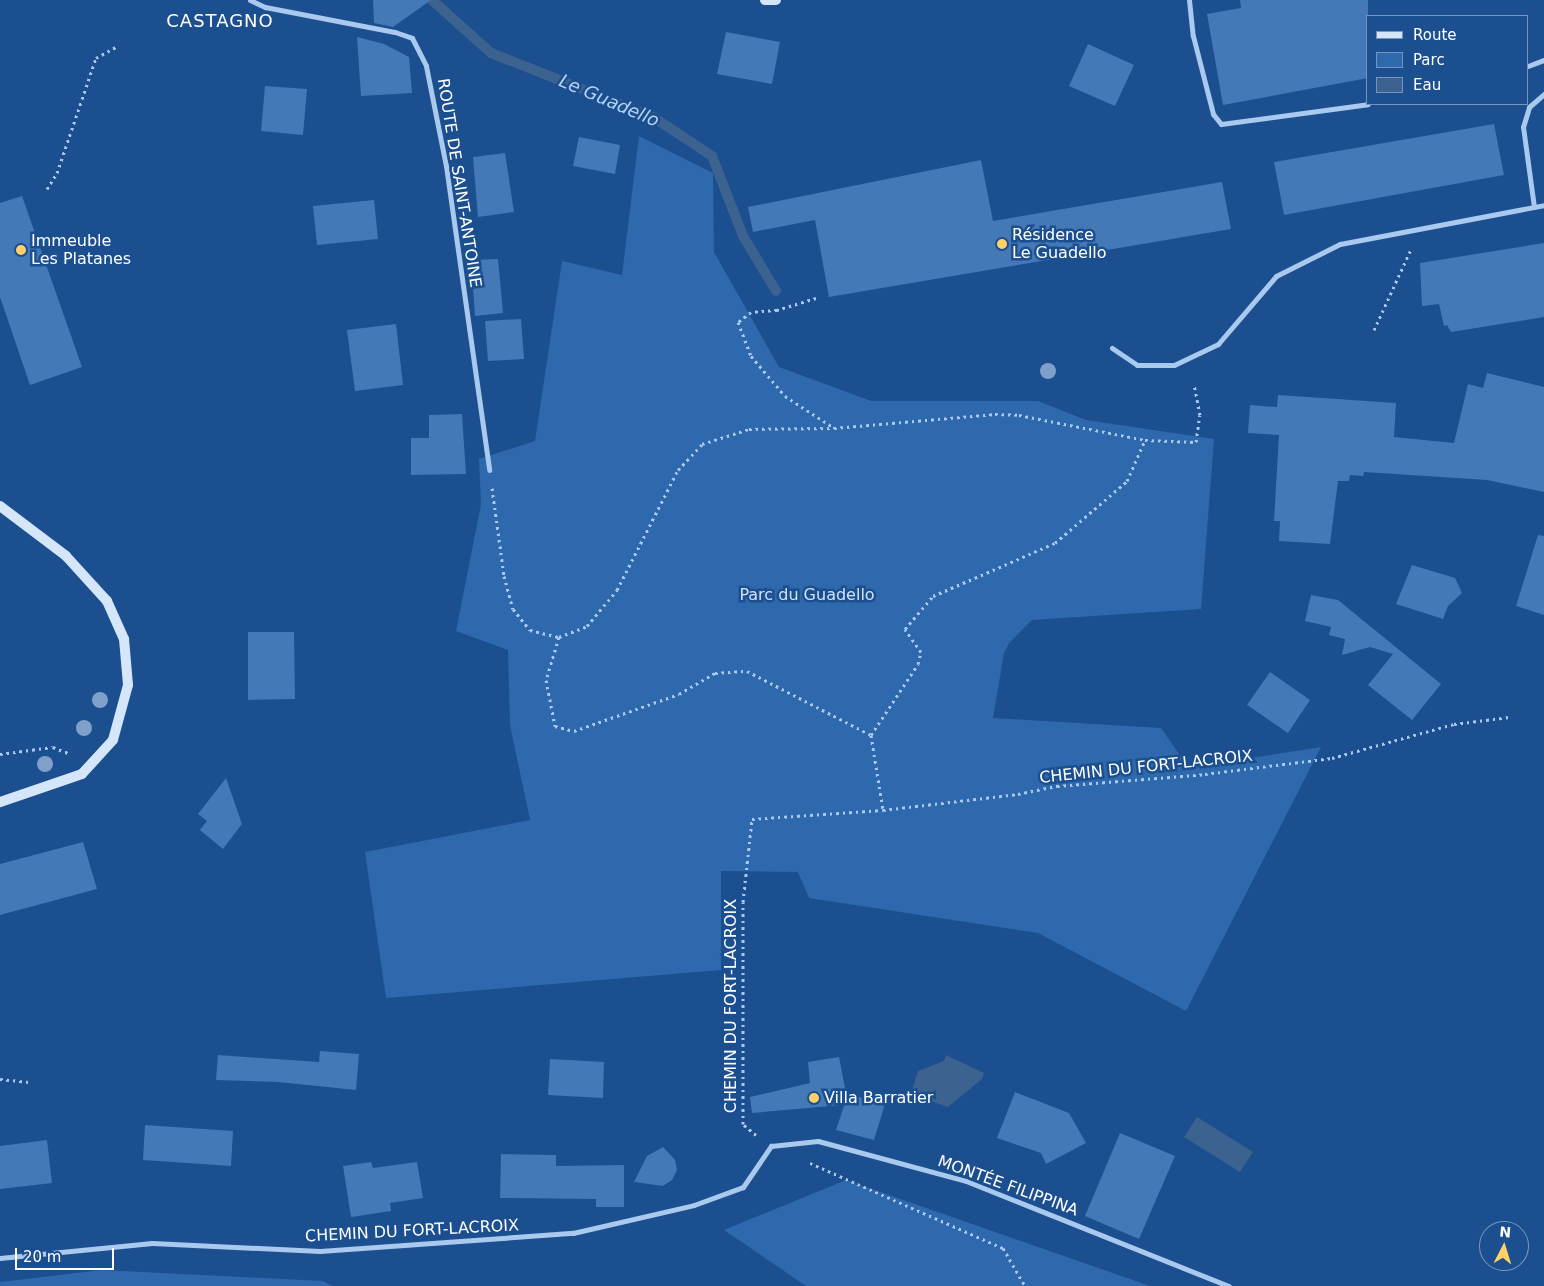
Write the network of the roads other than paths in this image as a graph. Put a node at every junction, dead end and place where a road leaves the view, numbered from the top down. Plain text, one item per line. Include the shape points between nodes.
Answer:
1 (250, 0) edge
2 (765, 0) edge
3 (776, 0) edge
4 (1188, 0) edge
5 (1544, 60) edge
6 (1529, 66) edge
7 (1544, 94) edge
8 (1366, 104) edge
9 (1544, 205) edge
10 (1534, 207) junction
11 (1112, 348) dead end
12 (490, 470) road end
13 (0, 506) edge
14 (0, 802) edge
15 (771, 1146) joint
16 (0, 1258) edge
17 (1229, 1286) edge

1 - 12 street, ROUTE DE SAINT-ANTOINE via 264,7 396,32 412,38 426,66 446,166
2 - 3 main road
4 - 8 street via 1193,36 1213,114 1221,124
5 - 6 street
7 - 10 street via 1529,107 1523,127
9 - 10 street
10 - 11 street via 1340,244 1276,276 1218,344 1174,365 1137,366
13 - 14 main road via 66,556 107,601 124,639 125,694 113,740 82,774
15 - 16 street, CHEMIN DU FORT-LACROIX via 743,1187 694,1205 573,1232 320,1251 152,1244
15 - 17 street, MONTÉE FILIPPINA via 818,1140 957,1178

